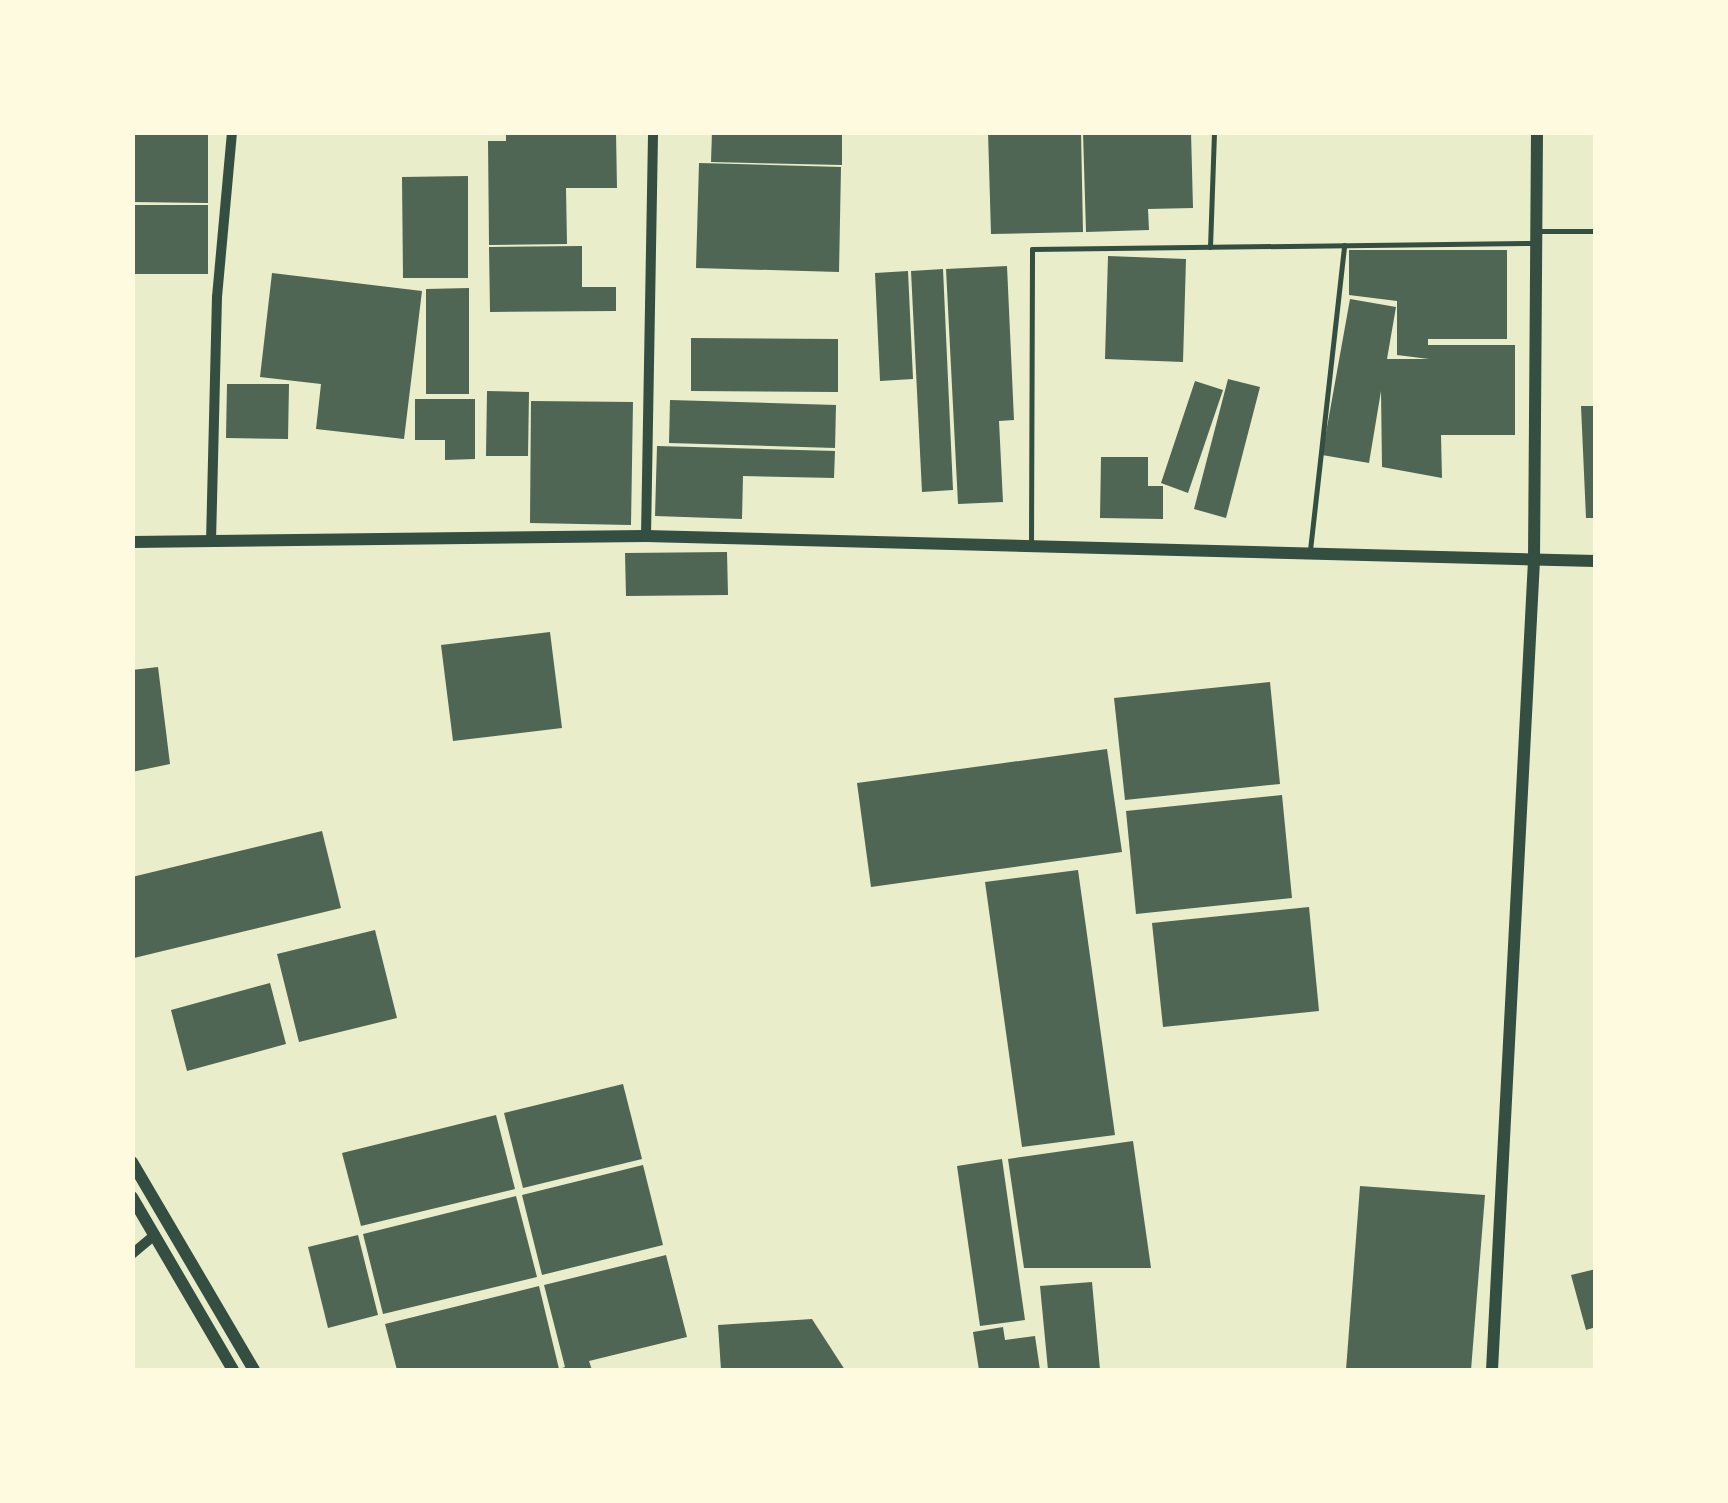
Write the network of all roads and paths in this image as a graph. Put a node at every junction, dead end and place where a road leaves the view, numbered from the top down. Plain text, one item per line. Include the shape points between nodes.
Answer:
1 (232, 132) edge
2 (652, 132) edge
3 (1214, 132) edge
4 (1537, 132) edge
5 (1596, 230) edge
6 (1536, 237) junction
7 (1344, 245) junction
8 (1210, 246) junction
9 (646, 536) junction
10 (132, 542) edge
11 (211, 542) junction
12 (1031, 544) junction
13 (1310, 555) junction
14 (1596, 561) edge
15 (1534, 562) junction
16 (132, 1162) edge
17 (132, 1197) edge
18 (154, 1234) junction
19 (132, 1254) edge
20 (232, 1370) edge
21 (254, 1370) edge
22 (1492, 1370) edge

1 - 11 street via 217,298
2 - 9 street
3 - 8 lane
4 - 6 street
5 - 6 lane
6 - 7 lane
6 - 15 street
7 - 8 lane
7 - 13 lane
8 - 12 lane via 1032,248
9 - 11 street
9 - 12 street
10 - 11 street
12 - 13 street
13 - 15 street
14 - 15 street
15 - 22 street
16 - 21 street
17 - 18 street
18 - 19 street
18 - 20 street

